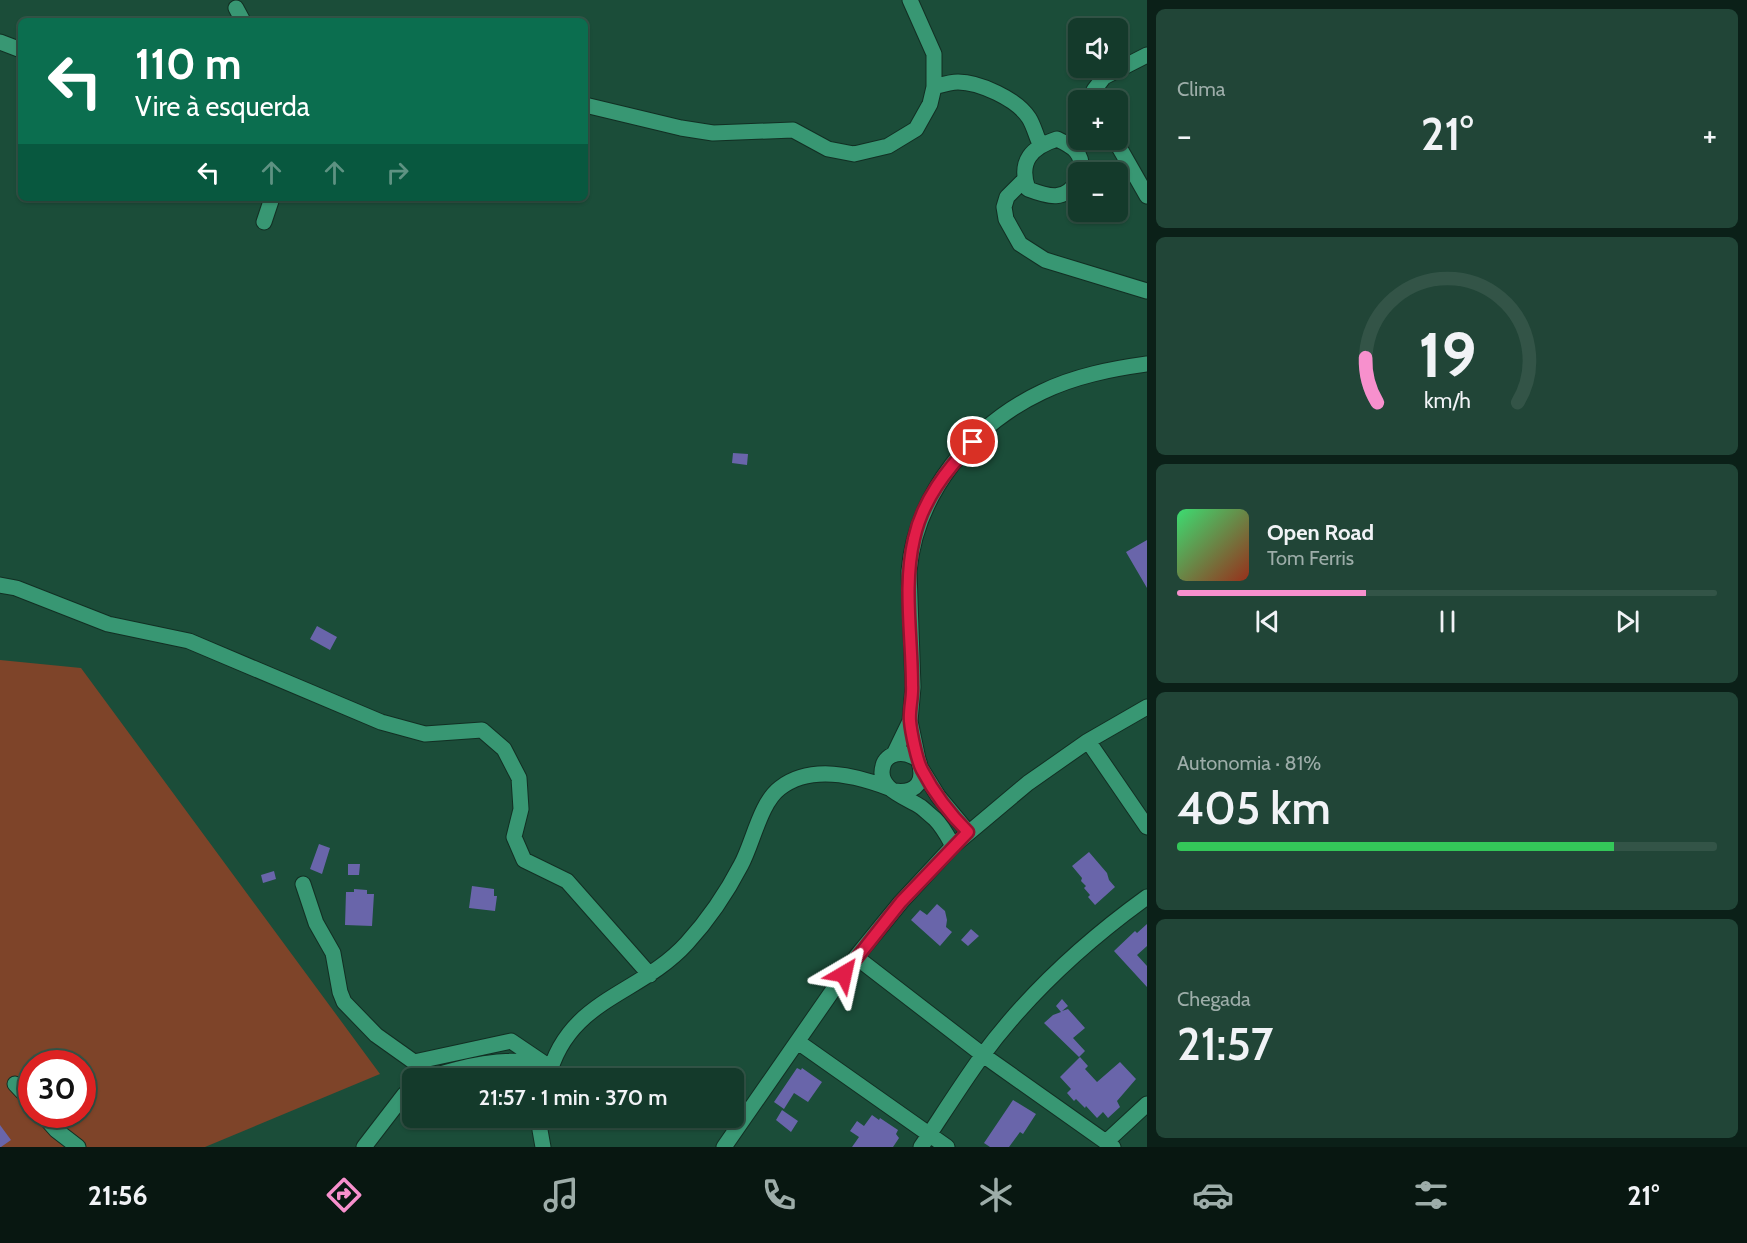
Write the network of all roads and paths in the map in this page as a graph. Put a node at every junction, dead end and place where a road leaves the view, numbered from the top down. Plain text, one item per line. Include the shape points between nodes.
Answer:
1 (910, 0) edge
2 (0, 42) edge
3 (18, 49) edge
4 (1147, 55) edge
5 (934, 87) junction
6 (1094, 90) edge
7 (588, 106) edge
8 (1040, 144) junction
9 (1121, 150) edge
10 (1081, 162) edge
11 (1025, 179) junction
12 (1068, 193) edge
13 (1147, 196) edge
14 (271, 201) edge
15 (264, 222) dead end
16 (1147, 291) edge
17 (1147, 364) edge
18 (0, 585) edge
19 (1147, 707) edge
20 (910, 721) junction
21 (1088, 741) junction
22 (894, 754) junction
23 (920, 764) junction
24 (883, 766) junction
25 (856, 777) junction
26 (891, 790) junction
27 (1147, 827) edge
28 (968, 832) junction
29 (953, 846) junction
30 (303, 884) dead end
31 (1147, 897) edge
32 (856, 957) junction
33 (650, 975) junction
34 (798, 1042) junction
35 (983, 1055) junction
36 (466, 1068) edge
37 (539, 1068) edge
38 (543, 1068) edge
39 (551, 1068) edge
40 (15, 1084) dead end
41 (18, 1087) edge
42 (402, 1099) edge
43 (1147, 1104) edge
44 (54, 1128) edge
45 (540, 1128) edge
46 (925, 1141) edge
47 (1110, 1144) edge
48 (78, 1147) edge
49 (364, 1147) edge
50 (543, 1147) edge
51 (724, 1147) edge
52 (947, 1147) edge

1 - 5 street via 934,54
2 - 3 street
4 - 6 street via 1104,77
5 - 7 street via 930,104 916,129 888,146 854,154 828,149 793,130 713,133
5 - 8 street via 958,82 1006,97 1029,118
8 - 10 street via 1057,139 1072,146
8 - 11 street via 1025,163
9 - 13 street
11 - 12 street via 1028,189 1042,194
11 - 16 street via 1007,197 1004,207 1020,244 1045,260
14 - 15 street
17 - 20 street via 1082,376 1041,392 983,431 942,478 920,521 911,555
18 - 33 street via 108,624 189,641 381,722 425,734 482,730 504,749 519,778 521,809 514,837 524,860 567,881
19 - 21 street
20 - 22 street
20 - 23 street
21 - 27 street
21 - 28 street
22 - 23 street via 905,753
22 - 24 street
23 - 26 street via 921,777 916,787 905,792
23 - 28 street via 944,805
24 - 25 street
24 - 26 street via 882,778
25 - 26 street
25 - 33 street via 804,776 778,789 742,863 703,925
26 - 29 street via 921,807
28 - 29 street
29 - 32 street
30 - 38 street via 316,923 333,953 344,1002 376,1035 414,1062 512,1041
31 - 35 street via 1053,976
32 - 34 street
32 - 35 street
33 - 39 street via 582,1017 568,1034
34 - 46 street
34 - 51 street
35 - 46 street
35 - 47 street
36 - 37 street via 525,1061
40 - 41 street
42 - 49 street
43 - 47 street
44 - 48 street
45 - 50 street
46 - 52 street

